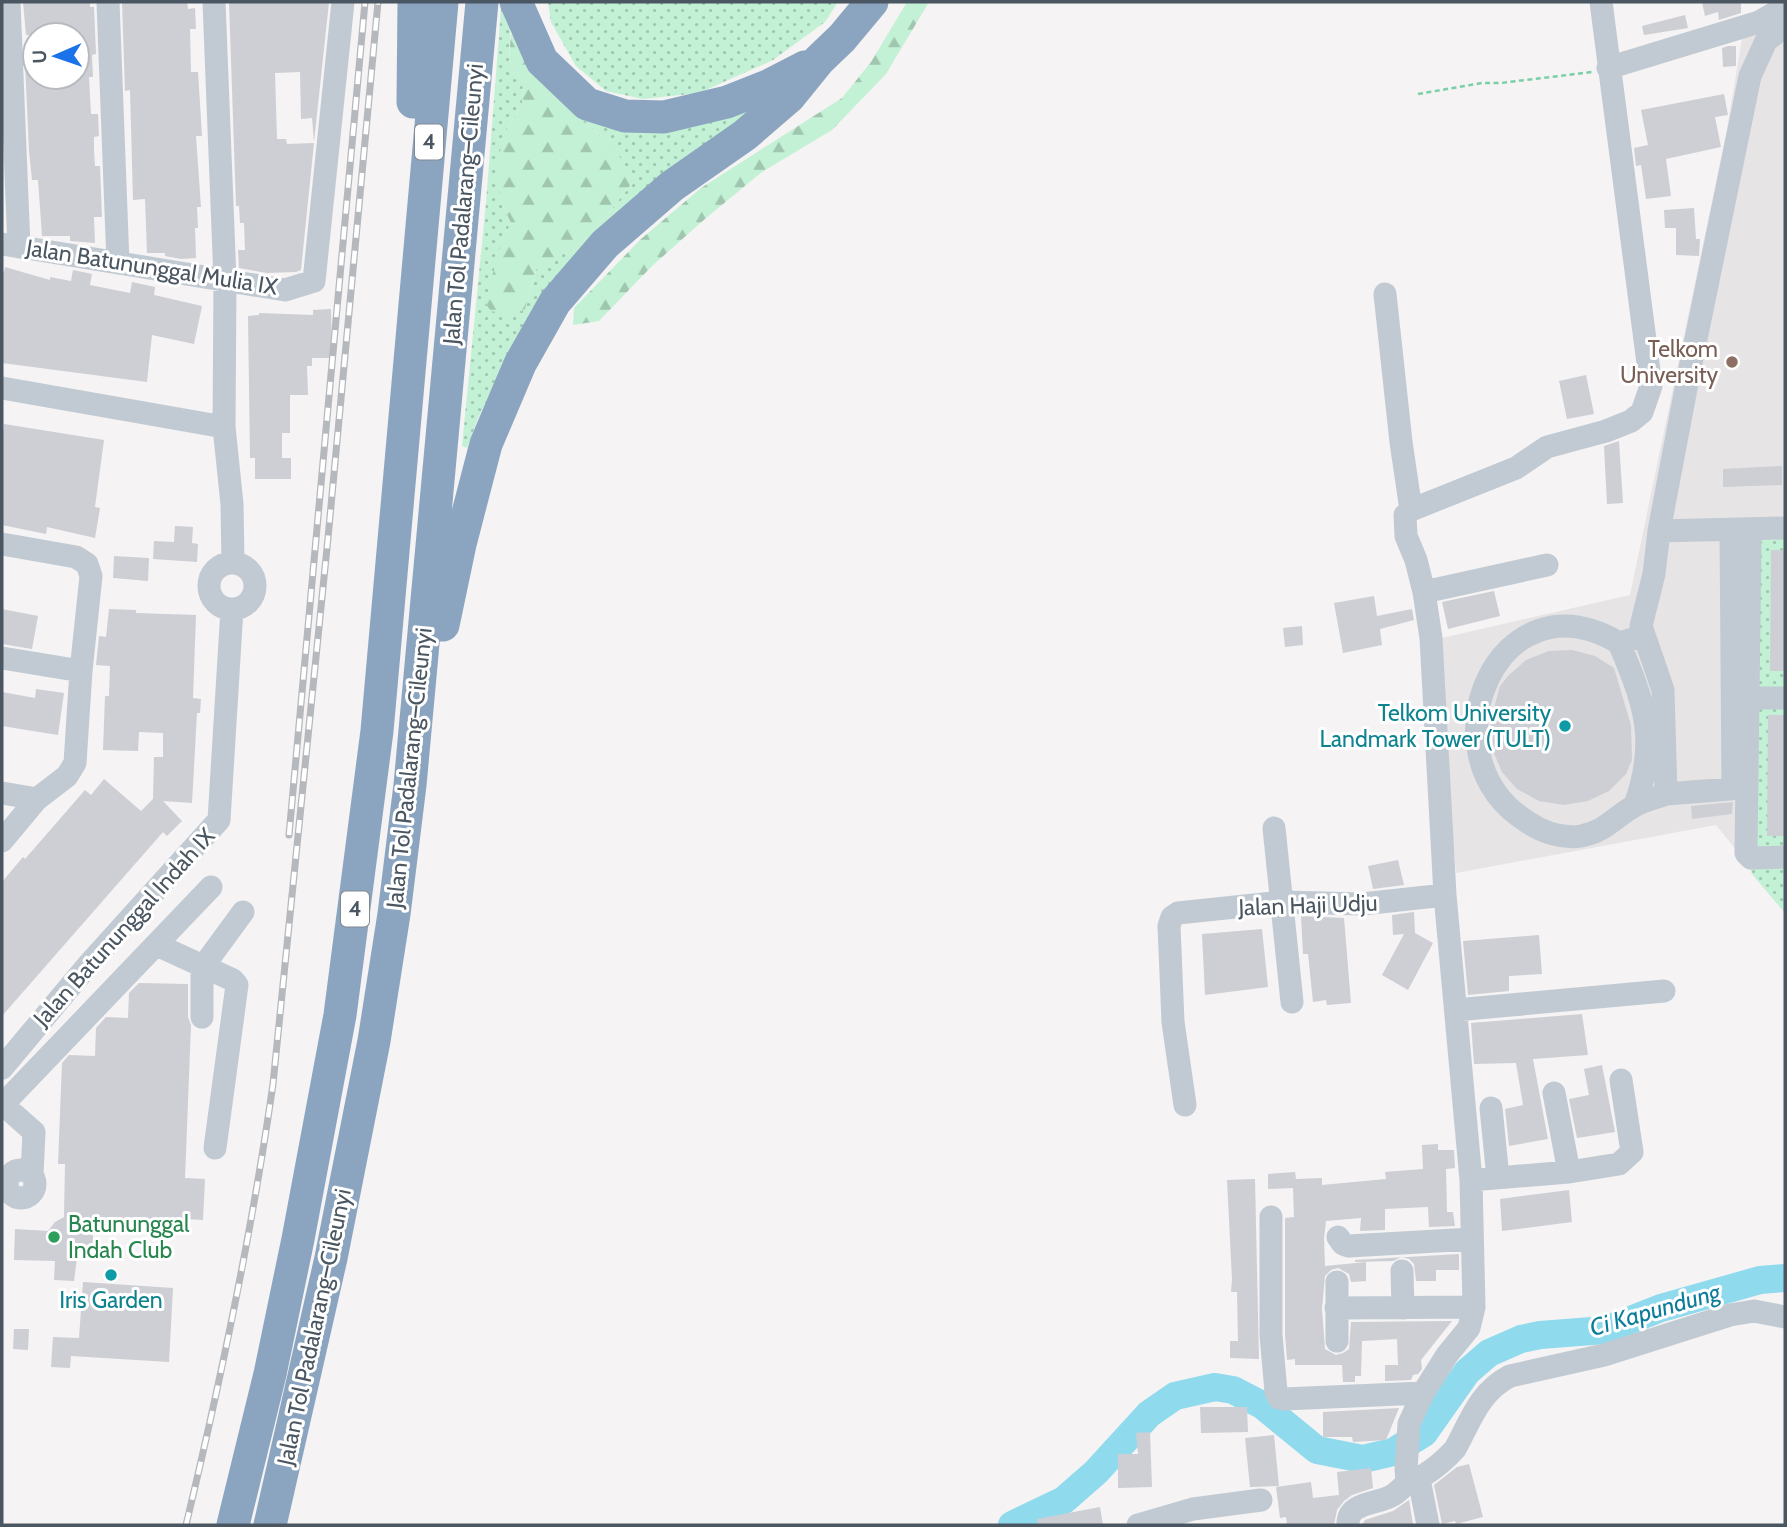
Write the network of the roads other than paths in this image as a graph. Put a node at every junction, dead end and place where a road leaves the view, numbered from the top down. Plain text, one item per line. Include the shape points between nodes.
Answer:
1 (9, 2) edge
2 (108, 2) edge
3 (214, 2) edge
4 (343, 2) edge
5 (414, 2) edge
6 (442, 2) edge
7 (482, 2) edge
8 (516, 2) edge
9 (872, 2) edge
10 (1601, 2) edge
11 (1785, 7) edge
12 (1785, 26) edge
13 (819, 60) junction
14 (1608, 68) junction
15 (11, 245) edge
16 (118, 263) junction
17 (225, 281) junction
18 (416, 283) junction
19 (1385, 294) dead end
20 (2, 388) edge
21 (224, 427) junction
22 (1411, 510) junction
23 (1785, 528) edge
24 (1659, 531) junction
25 (1742, 534) junction
26 (2, 544) edge
27 (233, 562) junction
28 (1547, 565) dead end
29 (1424, 592) junction
30 (232, 609) junction
31 (1643, 636) junction
32 (1619, 643) junction
33 (2, 658) edge
34 (81, 671) junction
35 (1749, 698) junction
36 (1785, 698) edge
37 (410, 785) junction
38 (2, 793) edge
39 (1666, 794) junction
40 (37, 799) junction
41 (1635, 806) junction
42 (1275, 828) dead end
43 (2, 841) edge
44 (1785, 857) edge
45 (211, 887) dead end
46 (1445, 895) junction
47 (1283, 902) junction
48 (243, 912) dead end
49 (117, 932) junction
50 (150, 953) junction
51 (89, 964) junction
52 (202, 968) junction
53 (115, 988) junction
54 (1664, 991) dead end
55 (1293, 1002) dead end
56 (1456, 1010) junction
57 (202, 1017) dead end
58 (2, 1068) edge
59 (1621, 1080) dead end
60 (1554, 1093) dead end
61 (1185, 1105) dead end
62 (1491, 1108) dead end
63 (215, 1148) dead end
64 (1569, 1172) junction
65 (1498, 1178) junction
66 (1471, 1180) junction
67 (6, 1191) edge
68 (1270, 1217) dead end
69 (1338, 1237) dead end
70 (1472, 1239) junction
71 (1402, 1271) dead end
72 (1337, 1282) dead end
73 (1474, 1307) junction
74 (1336, 1308) junction
75 (1403, 1308) junction
76 (1785, 1317) edge
77 (1337, 1341) dead end
78 (1423, 1393) junction
79 (1410, 1477) junction
80 (1261, 1500) dead end
81 (1151, 1523) edge
82 (233, 1525) edge
83 (270, 1525) edge
84 (1348, 1525) edge
85 (1428, 1525) edge

1 - 15 street
2 - 16 street
3 - 17 street
4 - 17 street, Jalan Batununggal Mulia IX via 314,281 285,290
5 - 18 highway via 410,221
6 - 18 highway, Jalan Tol Padalarang–Cileunyi / 4
7 - 37 highway, Jalan Tol Padalarang–Cileunyi / 4
8 - 13 highway via 542,61 587,104 625,116 664,117 727,102
9 - 13 highway
10 - 14 street
11 - 14 street via 1759,22
12 - 24 street via 1766,41 1750,76
13 - 37 highway via 780,105 672,186 605,244 555,302 520,364 486,444 460,544
14 - 22 street via 1650,368 1651,386 1642,412 1606,431 1547,447 1516,468
15 - 16 street, Jalan Batununggal Mulia IX
16 - 17 street, Jalan Batununggal Mulia IX
17 - 21 street
18 - 82 highway, Jalan Tol Padalarang–Cileunyi / 4 via 377,731 340,1015 270,1374
19 - 22 street
20 - 21 street
21 - 27 street
22 - 29 street via 1405,514 1404,525
23 - 25 street
24 - 25 street
24 - 31 street
25 - 35 street
25 - 39 street via 1734,786
26 - 34 street via 76,557 87,564 91,576
27 - 30 street via 247,567 256,587 251,600
27 - 30 street via 219,566 209,585 218,605
28 - 29 street
29 - 46 street
30 - 49 street, Jalan Batununggal Indah IX via 219,820
31 - 32 street
31 - 39 street via 1663,690
32 - 41 street via 1646,722 1646,764
32 - 41 street via 1576,626 1543,628 1523,638 1488,677 1480,697 1478,753 1501,799 1539,830 1580,836 1603,830
33 - 34 street
34 - 40 street via 75,763 67,776
35 - 36 street
35 - 44 street via 1746,853 1751,858
37 - 83 highway, Jalan Tol Padalarang–Cileunyi / 4 via 374,1041 331,1258
38 - 40 street
39 - 41 street
40 - 43 street
42 - 47 street
45 - 50 street
46 - 47 street, Jalan Haji Udju via 1362,904
46 - 56 street
47 - 55 street
47 - 61 street, Jalan Haji Udju via 1172,917 1168,926 1174,1022
48 - 52 street
49 - 50 street
49 - 51 street, Jalan Batununggal Indah IX
50 - 52 street
50 - 53 street
51 - 53 street
51 - 58 street, Jalan Batununggal Indah IX
52 - 57 street
52 - 63 street via 237,985
53 - 67 street via 10,1097 8,1109 34,1132 32,1175 19,1170 12,1173
54 - 56 street
56 - 66 street
59 - 64 street via 1632,1152 1619,1164
60 - 64 street
62 - 65 street
64 - 65 street
65 - 66 street
66 - 70 street
68 - 78 street via 1272,1335 1279,1398
69 - 70 street via 1349,1246
70 - 73 street
71 - 75 street
72 - 74 street
73 - 75 street
73 - 78 street via 1469,1328
74 - 75 street
74 - 77 street
76 - 79 street via 1754,1311 1730,1315 1604,1355 1510,1376 1485,1393 1455,1449
78 - 79 street via 1409,1424
79 - 84 street via 1392,1496 1354,1509
79 - 85 street
80 - 81 street via 1193,1509

